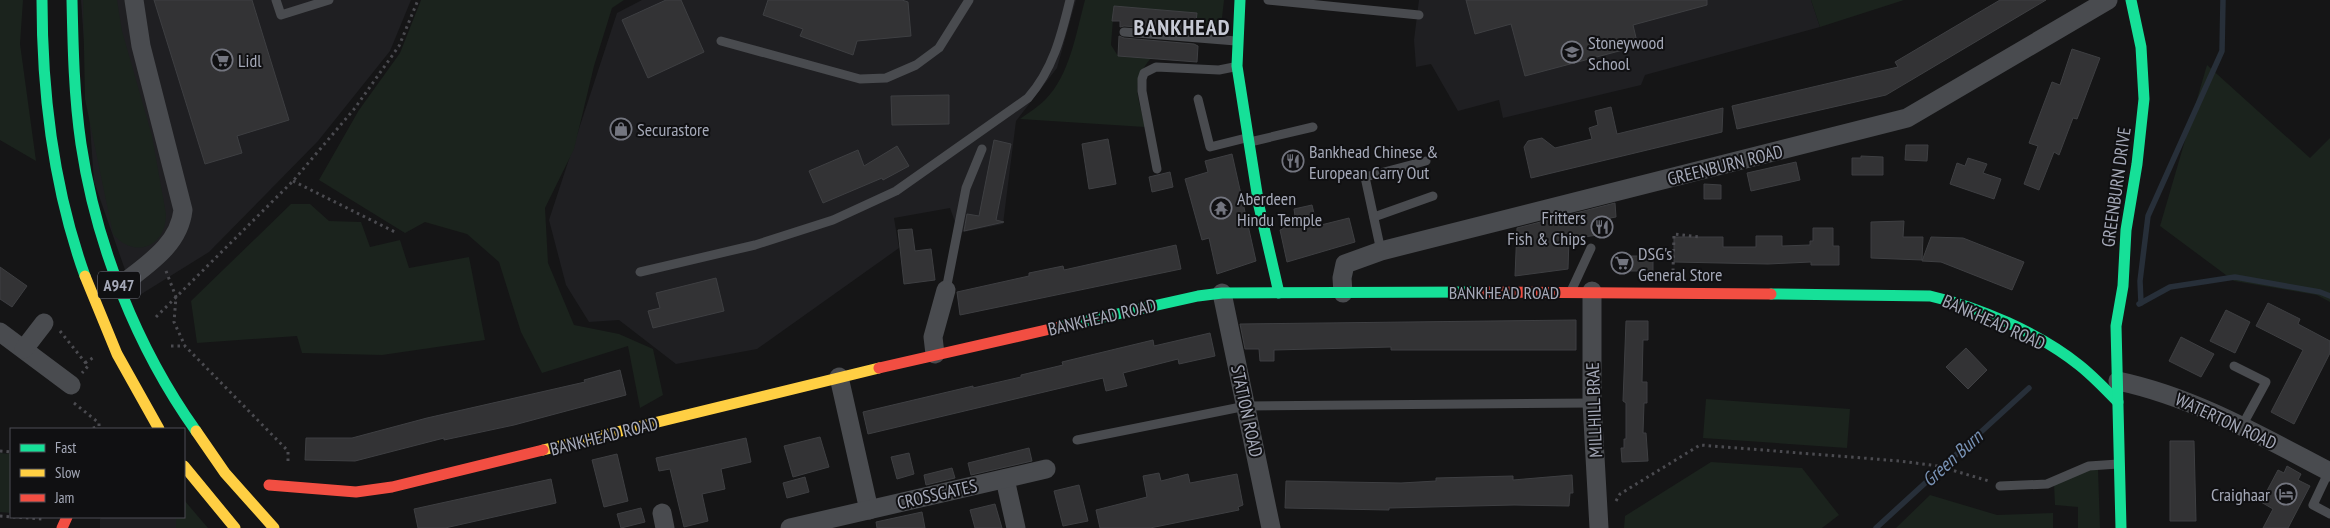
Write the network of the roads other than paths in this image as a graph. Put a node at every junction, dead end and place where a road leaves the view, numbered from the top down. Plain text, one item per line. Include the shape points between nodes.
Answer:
1 (42, 0) edge
2 (72, 0) edge
3 (134, 0) edge
4 (276, 0) edge
5 (329, 0) edge
6 (969, 0) edge
7 (1070, 0) edge
8 (1240, 0) edge
9 (1268, 0) edge
10 (2108, 0) edge
11 (2130, 0) edge
12 (1419, 15) dead end
13 (1124, 32) dead end
14 (721, 40) dead end
15 (1237, 42) junction
16 (1237, 66) junction
17 (1198, 99) dead end
18 (1313, 127) dead end
19 (1247, 140) junction
20 (982, 149) dead end
21 (1426, 161) dead end
22 (1157, 169) dead end
23 (1433, 196) dead end
24 (1374, 216) junction
25 (1591, 248) dead end
26 (1381, 251) junction
27 (640, 272) dead end
28 (120, 286) junction
29 (946, 290) joint
30 (1571, 291) junction
31 (1592, 291) junction
32 (1279, 293) junction
33 (1343, 293) junction
34 (1222, 294) junction
35 (44, 324) dead end
36 (0, 332) edge
37 (24, 349) junction
38 (935, 354) junction
39 (2067, 356) junction
40 (2109, 366) junction
41 (2234, 366) dead end
42 (839, 377) junction
43 (71, 385) dead end
44 (2118, 402) junction
45 (1592, 403) junction
46 (1246, 406) junction
47 (2242, 426) junction
48 (159, 428) edge
49 (1077, 440) dead end
50 (2119, 464) junction
51 (185, 467) edge
52 (1046, 469) dead end
53 (2330, 472) edge
54 (1006, 479) junction
55 (269, 485) dead end
56 (2000, 486) road end
57 (869, 510) junction
58 (2330, 514) edge
59 (235, 528) edge
60 (274, 528) edge
61 (790, 528) edge
62 (1016, 528) edge
63 (1271, 528) edge
64 (1599, 528) edge
65 (2121, 528) edge

1 - 48 street, A947 via 53,157 71,232 110,339
2 - 28 street, A947 via 73,85 81,152 98,224
3 - 28 street via 141,46 183,210 182,225 175,236 159,254
4 - 5 lane via 281,15
6 - 14 lane via 939,48 916,65 886,78 860,79
7 - 27 lane via 1051,66 1028,98 896,191 833,220 755,245
8 - 15 street
9 - 12 lane
10 - 26 street, GREENBURN ROAD via 1907,118
11 - 40 street, GREENBURN DRIVE via 2141,47 2144,99
13 - 15 lane
15 - 16 street
16 - 19 street
16 - 22 lane via 1219,70 1156,67 1144,73 1142,91
17 - 19 lane via 1210,147
18 - 19 lane
19 - 32 street
20 - 29 lane via 966,188
21 - 24 lane via 1365,177
23 - 24 lane
24 - 26 lane
25 - 30 lane
26 - 33 street, GREENBURN ROAD via 1345,264
28 - 60 street, A947 via 164,384 228,476
29 - 38 street via 933,336
30 - 31 street, BANKHEAD ROAD
30 - 33 street, BANKHEAD ROAD
31 - 39 street, BANKHEAD ROAD via 1944,298
31 - 45 street, MILLHILL BRAE
32 - 33 street, BANKHEAD ROAD
32 - 34 street, BANKHEAD ROAD
34 - 38 street, BANKHEAD ROAD via 1198,296
34 - 46 street, STATION ROAD
35 - 37 street
36 - 37 street
37 - 43 street
38 - 42 street, BANKHEAD ROAD
39 - 40 street, BANKHEAD ROAD
39 - 44 street, BANKHEAD ROAD
40 - 44 street, GREENBURN DRIVE
40 - 47 street, WATERTON ROAD
41 - 47 lane via 2266,382
42 - 55 street, BANKHEAD ROAD via 392,487 347,491
42 - 57 street
44 - 50 street, GREENBURN DRIVE
45 - 46 lane
45 - 64 street, MILLHILL BRAE
46 - 49 lane
46 - 63 street, STATION ROAD
47 - 53 street, WATERTON ROAD
50 - 56 lane via 2089,466 2047,484
50 - 65 street, GREENBURN DRIVE
51 - 59 street
52 - 54 street, CROSSGATES
53 - 58 lane via 2313,505
54 - 57 street, CROSSGATES
54 - 62 street
57 - 61 street, CROSSGATES

